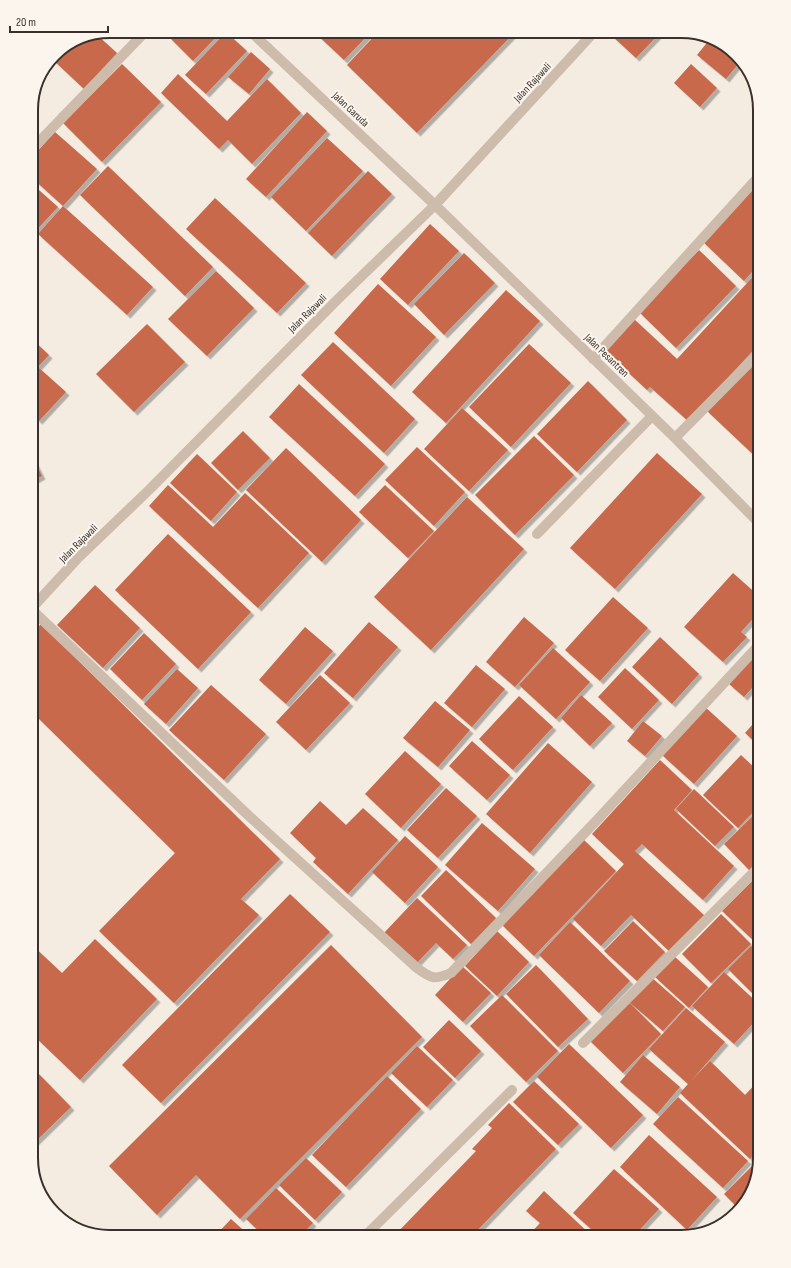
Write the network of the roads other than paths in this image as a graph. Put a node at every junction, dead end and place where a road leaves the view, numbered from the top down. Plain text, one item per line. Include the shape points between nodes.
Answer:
1 (139, 38) edge
2 (257, 38) edge
3 (589, 38) edge
4 (38, 143) edge
5 (753, 183) edge
6 (435, 205) junction
7 (593, 359) junction
8 (753, 359) edge
9 (652, 416) junction
10 (675, 438) junction
11 (753, 517) edge
12 (537, 534) dead end
13 (38, 601) edge
14 (38, 616) edge
15 (753, 652) edge
16 (753, 873) edge
17 (583, 1043) dead end
18 (512, 1090) dead end
19 (371, 1230) edge

1 - 4 street
2 - 6 street, Jalan Garuda
3 - 6 street, Jalan Rajawali
5 - 7 street
6 - 7 street, Jalan Pesantren
6 - 13 street, Jalan Rajawali via 77,559
7 - 9 street, Jalan Pesantren
8 - 10 street
9 - 10 street, Jalan Pesantren
9 - 12 street
10 - 11 street, Jalan Pesantren
14 - 15 street via 272,837 417,968 428,976 439,978 451,973
16 - 17 street
18 - 19 street

